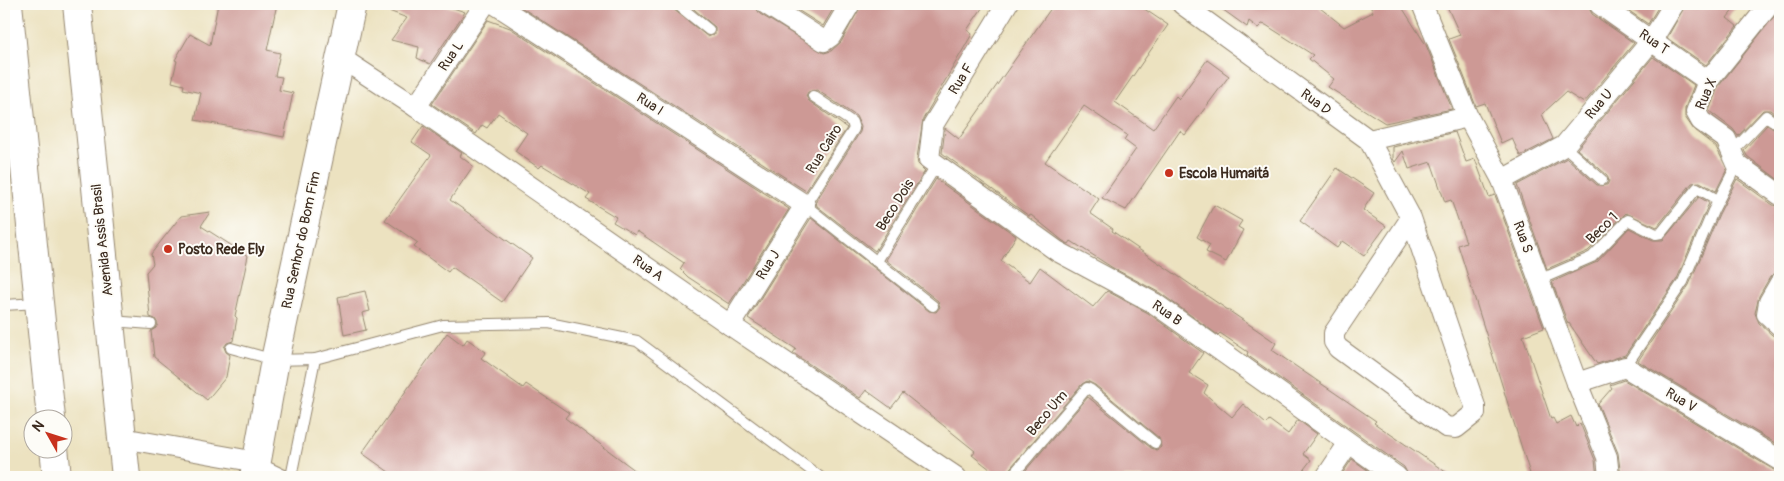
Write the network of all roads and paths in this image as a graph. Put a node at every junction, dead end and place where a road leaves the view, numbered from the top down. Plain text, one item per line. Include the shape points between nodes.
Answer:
1 (8, 4) edge
2 (77, 4) edge
3 (352, 4) edge
4 (485, 4) edge
5 (494, 4) edge
6 (677, 4) edge
7 (766, 4) edge
8 (850, 4) edge
9 (1008, 4) edge
10 (1182, 4) edge
11 (1422, 4) edge
12 (1599, 4) edge
13 (1674, 4) edge
14 (1770, 4) edge
15 (709, 30) dead end
16 (1652, 40) junction
17 (341, 58) junction
18 (1708, 81) junction
19 (812, 96) dead end
20 (416, 107) junction
21 (1468, 117) junction
22 (1780, 126) edge
23 (1369, 140) junction
24 (1564, 146) junction
25 (1735, 158) junction
26 (933, 161) junction
27 (1502, 180) junction
28 (1602, 180) dead end
29 (1780, 194) edge
30 (1718, 200) junction
31 (806, 205) junction
32 (1411, 218) junction
33 (877, 261) junction
34 (1539, 280) junction
35 (1780, 283) edge
36 (39, 303) junction
37 (4, 305) edge
38 (933, 306) dead end
39 (110, 321) junction
40 (151, 324) dead end
41 (730, 325) junction
42 (1780, 326) edge
43 (231, 348) dead end
44 (315, 359) junction
45 (275, 360) junction
46 (1625, 367) junction
47 (1577, 383) junction
48 (50, 408) edge
49 (122, 438) junction
50 (1155, 443) dead end
51 (1348, 444) junction
52 (55, 458) edge
53 (1780, 460) edge
54 (256, 470) edge
55 (57, 477) edge
56 (126, 477) edge
57 (290, 477) edge
58 (820, 477) edge
59 (956, 477) edge
60 (1010, 477) edge
61 (1326, 477) edge
62 (1397, 477) edge
63 (1609, 477) edge

1 - 36 main road
2 - 39 main road, Avenida Assis Brasil
3 - 17 main road, Rua Senhor do Bom Fim
4 - 20 street, Rua L
5 - 31 street, Rua I
6 - 15 lane
7 - 8 street via 824,41 831,36
9 - 26 street, Rua F via 933,125
10 - 23 street, Rua D
11 - 21 street, Rua S
12 - 16 street, Rua T
13 - 16 street, Rua U
14 - 18 street, Rua X
16 - 18 street, Rua T
16 - 24 street, Rua U
17 - 20 street, Rua A
17 - 45 main road, Rua Senhor do Bom Fim
18 - 25 street, Rua X via 1697,116 1726,138
19 - 31 lane, Rua Cairo via 852,122 854,129
20 - 41 street, Rua A
21 - 23 street
21 - 27 street, Rua S
22 - 25 lane via 1766,116
23 - 32 street
24 - 27 street, Rua U
24 - 28 lane
25 - 29 street, Rua X
25 - 30 lane
26 - 33 lane, Beco Dois
26 - 51 street, Rua B via 1057,251 1154,303
27 - 34 street, Rua S
30 - 34 lane, Beco 1 via 1696,188 1660,233 1628,220 1592,257
30 - 46 lane via 1683,282
31 - 33 lane
31 - 41 street, Rua J
32 - 32 street via 1475,406 1475,413 1456,428 1446,426 1334,342 1334,333
33 - 38 lane
34 - 47 street, Rua S
35 - 42 street via 1769,302 1767,314
36 - 37 lane
36 - 48 main road
39 - 40 lane
39 - 49 main road, Avenida Assis Brasil
41 - 59 street, Rua A
43 - 45 lane
44 - 45 lane
44 - 57 lane
44 - 58 lane via 443,325 550,323 637,341
45 - 54 main road, Rua Senhor do Bom Fim
46 - 47 street
46 - 53 street, Rua V
47 - 63 street, Rua S via 1606,457
49 - 54 street
49 - 56 main road, Avenida Assis Brasil
50 - 60 lane, Beco Um via 1086,388
51 - 61 street
51 - 62 street, Rua B
52 - 55 main road
54 - 57 lane

